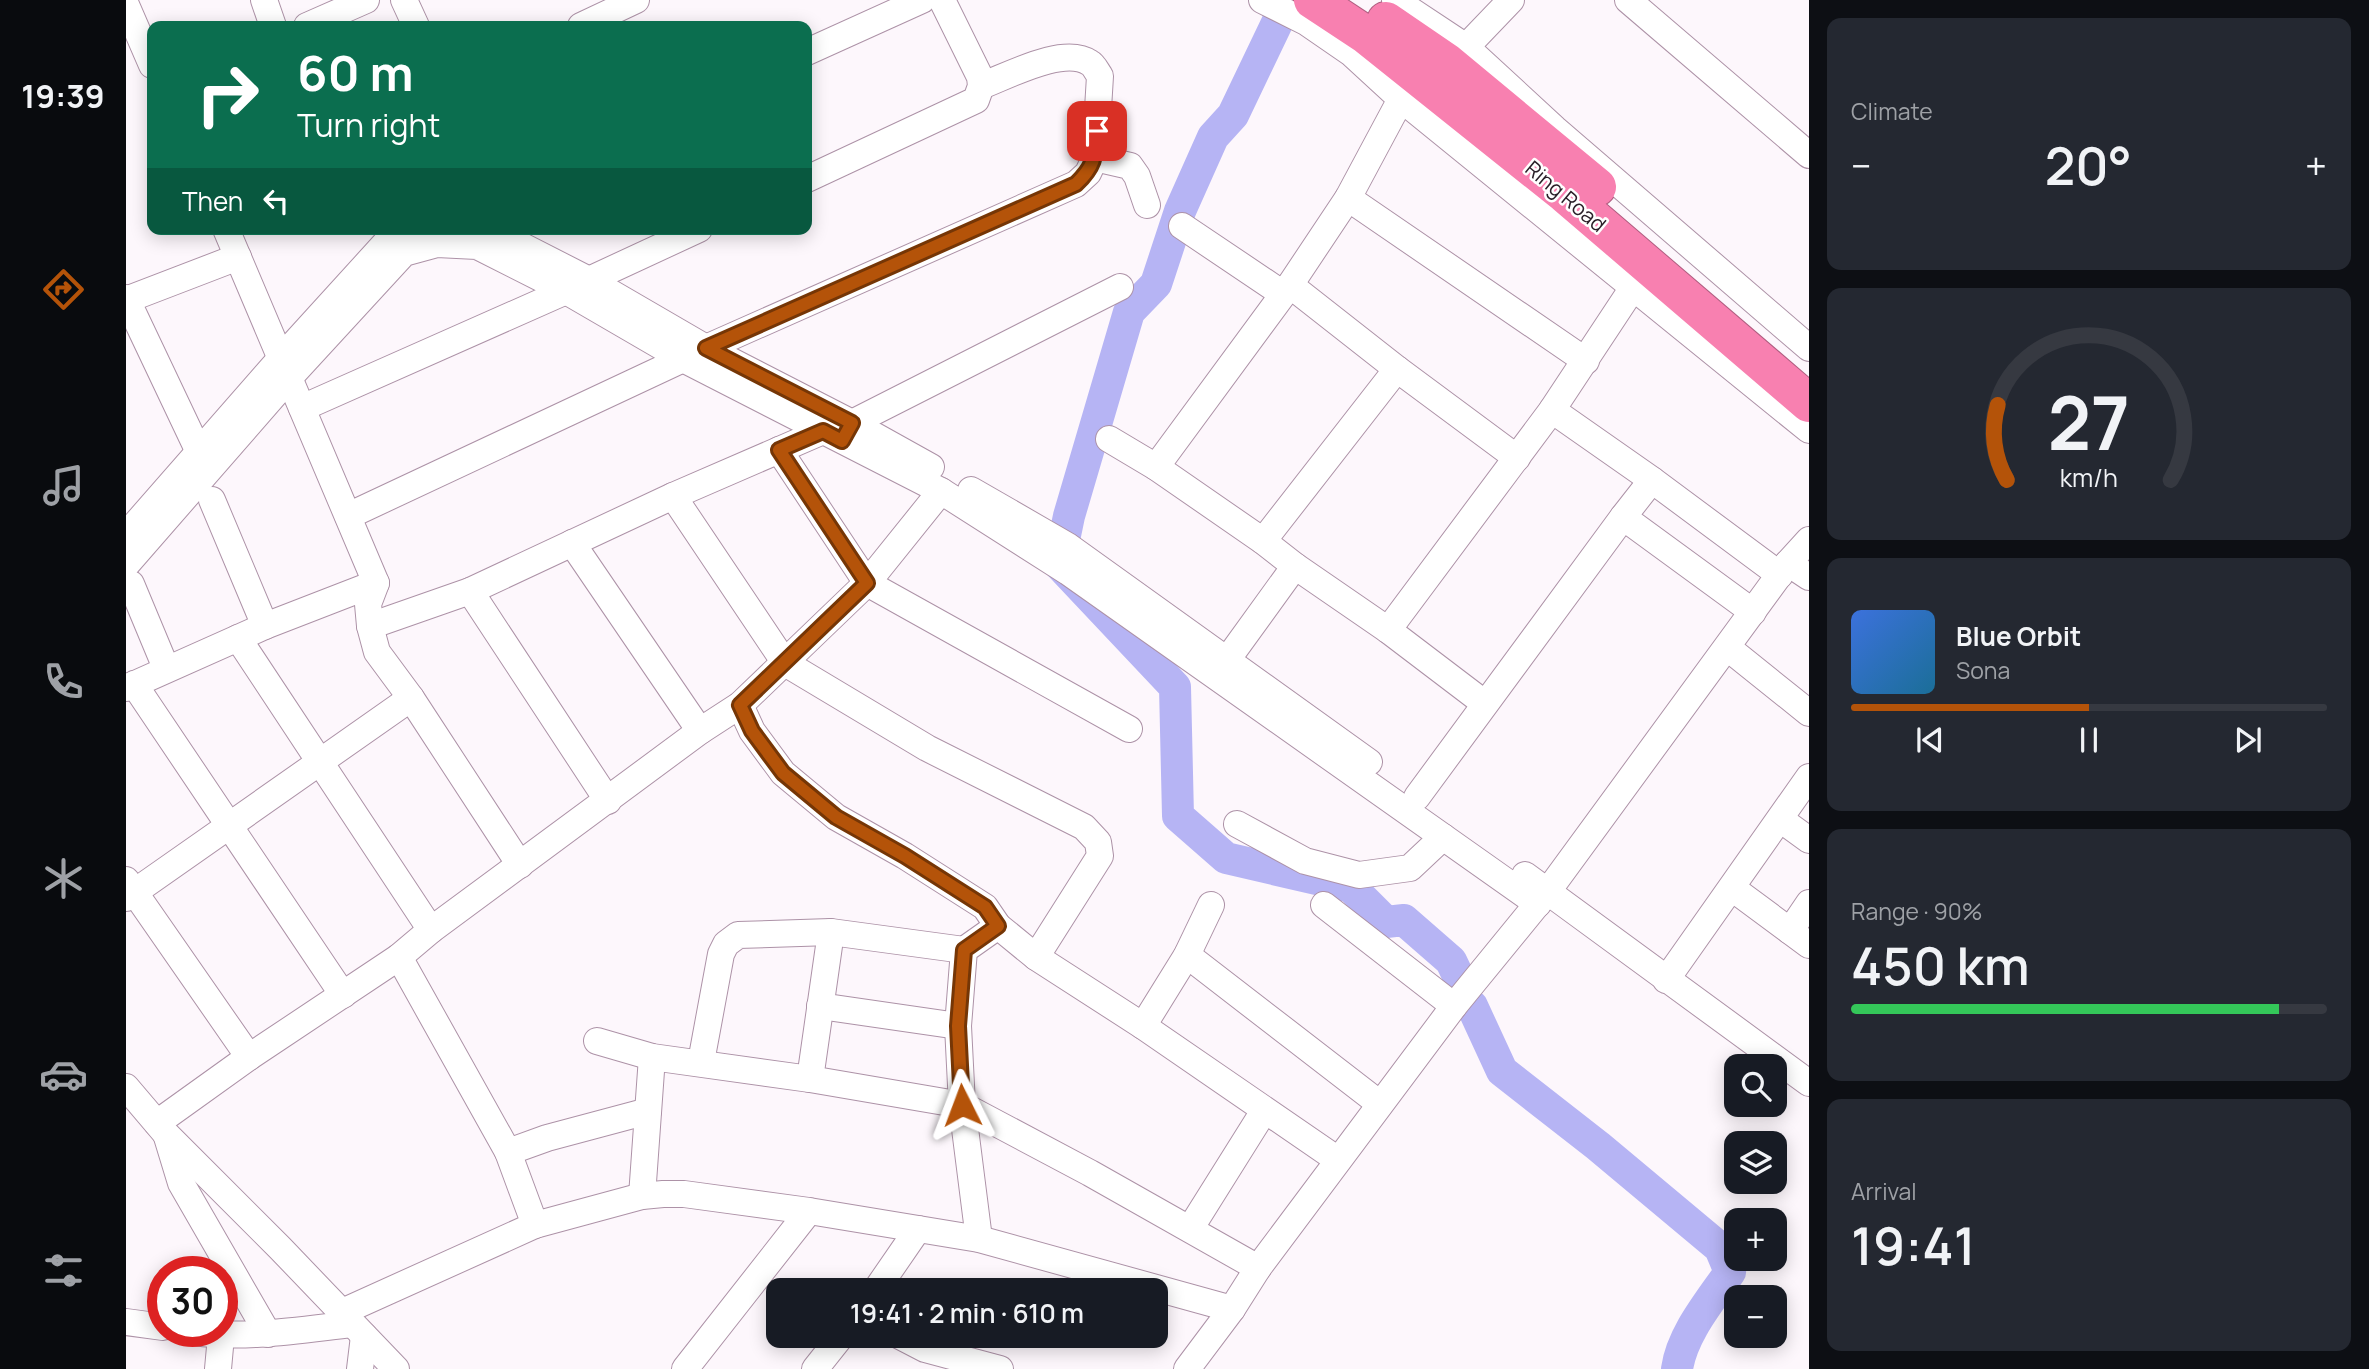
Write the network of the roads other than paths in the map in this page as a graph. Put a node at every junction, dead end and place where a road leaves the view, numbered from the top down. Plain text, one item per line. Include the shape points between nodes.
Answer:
1 (264, 0) edge
2 (366, 0) edge
3 (404, 0) edge
4 (636, 0) edge
5 (922, 0) edge
6 (942, 0) edge
7 (1262, 0) edge
8 (1354, 0) edge
9 (1395, 0) edge
10 (1511, 0) edge
11 (1628, 0) edge
12 (126, 5) edge
13 (1310, 11) edge
14 (271, 21) edge
15 (318, 21) edge
16 (414, 21) edge
17 (591, 21) edge
18 (1466, 47) junction
19 (812, 50) edge
20 (141, 55) edge
21 (981, 86) junction
22 (1401, 99) junction
23 (1809, 155) edge
24 (1095, 159) junction
25 (812, 177) edge
26 (1348, 198) junction
27 (1147, 205) dead end
28 (1182, 226) dead end
29 (228, 235) edge
30 (395, 235) edge
31 (498, 235) edge
32 (686, 235) edge
33 (237, 257) junction
34 (577, 286) junction
35 (1633, 286) junction
36 (1120, 287) dead end
37 (1287, 289) junction
38 (126, 299) edge
39 (1809, 348) edge
40 (695, 353) junction
41 (1586, 361) junction
42 (285, 368) junction
43 (1809, 368) edge
44 (1397, 369) junction
45 (1809, 403) edge
46 (302, 408) junction
47 (1552, 410) junction
48 (1809, 430) edge
49 (839, 432) junction
50 (1109, 439) dead end
51 (779, 450) junction
52 (199, 452) junction
53 (1517, 458) junction
54 (1156, 467) junction
55 (1652, 480) junction
56 (941, 491) junction
57 (673, 496) junction
58 (212, 500) dead end
59 (348, 516) junction
60 (1623, 517) junction
61 (126, 535) edge
62 (1809, 540) edge
63 (1263, 541) junction
64 (572, 543) junction
65 (1058, 553) junction
66 (1295, 566) junction
67 (1792, 572) edge
68 (128, 574) edge
69 (376, 583) junction
70 (867, 583) junction
71 (470, 591) junction
72 (1753, 612) junction
73 (265, 626) junction
74 (370, 626) junction
75 (1388, 630) junction
76 (238, 638) junction
77 (1728, 648) junction
78 (1227, 660) junction
79 (785, 663) junction
80 (166, 668) junction
81 (130, 686) edge
82 (411, 698) junction
83 (1484, 703) junction
84 (740, 705) junction
85 (1809, 713) edge
86 (1129, 729) dead end
87 (700, 731) junction
88 (321, 762) junction
89 (1809, 777) edge
90 (1417, 797) junction
91 (608, 801) junction
92 (1780, 820) junction
93 (1237, 824) dead end
94 (228, 826) junction
95 (1443, 837) junction
96 (1809, 839) edge
97 (520, 865) junction
98 (1732, 888) junction
99 (129, 890) edge
100 (1543, 898) junction
101 (1809, 903) edge
102 (1211, 905) dead end
103 (1324, 905) dead end
104 (998, 926) junction
105 (431, 930) junction
106 (831, 932) junction
107 (1799, 938) edge
108 (964, 950) junction
109 (1187, 955) junction
110 (399, 957) junction
111 (1036, 957) junction
112 (1666, 980) junction
113 (343, 995) junction
114 (820, 1006) junction
115 (1454, 1006) junction
116 (958, 1026) junction
117 (1143, 1026) junction
118 (597, 1041) dead end
119 (249, 1057) junction
120 (652, 1057) junction
121 (701, 1062) junction
122 (810, 1079) junction
123 (1809, 1083) edge
124 (126, 1087) edge
125 (1380, 1104) junction
126 (962, 1105) junction
127 (648, 1111) junction
128 (1264, 1111) junction
129 (161, 1128) junction
130 (508, 1152) junction
131 (1338, 1160) junction
132 (642, 1196) junction
133 (809, 1211) junction
134 (535, 1225) junction
135 (918, 1229) junction
136 (1190, 1229) junction
137 (979, 1239) junction
138 (1258, 1268) junction
139 (884, 1278) edge
140 (1232, 1309) junction
141 (126, 1322) edge
142 (352, 1324) junction
143 (147, 1325) edge
144 (268, 1334) junction
145 (238, 1335) edge
146 (221, 1347) edge
147 (832, 1348) edge
148 (923, 1348) edge
149 (943, 1362) edge
150 (218, 1369) edge
151 (360, 1369) edge
152 (396, 1369) edge
153 (685, 1369) edge
154 (815, 1369) edge
155 (1000, 1369) edge
156 (1186, 1369) edge

1 - 14 street
2 - 15 street
3 - 16 street
4 - 17 street
5 - 19 street
6 - 21 street
7 - 13 street
8 - 43 highway, Ring Road via 1446,62
9 - 18 street
10 - 18 street
11 - 23 street
12 - 20 street
13 - 22 street
13 - 45 highway, Ring Road via 1366,34 1564,194
18 - 39 street
21 - 24 street via 1058,57 1091,63 1100,76
21 - 25 street via 976,100
22 - 26 street
22 - 35 street
24 - 27 street via 1130,166
24 - 40 street via 1076,184
26 - 37 street
26 - 41 street
28 - 37 street
29 - 33 street
30 - 42 street
31 - 34 street
32 - 34 street
33 - 38 street
33 - 42 street
34 - 40 street
34 - 42 street via 477,246 437,243 404,253
34 - 46 street
35 - 41 street
35 - 48 street
36 - 49 street
37 - 44 street
37 - 54 street
38 - 52 street
40 - 49 street
40 - 59 street
41 - 47 street
42 - 46 street
42 - 52 street
42 - 68 street
44 - 53 street
44 - 63 street
46 - 59 street
47 - 53 street
47 - 55 street
49 - 51 street
49 - 56 street
49 - 65 street
50 - 54 street
51 - 57 street
51 - 70 street
52 - 61 street
53 - 75 street
54 - 63 street
55 - 60 street
55 - 67 street
56 - 65 street
56 - 70 street
57 - 64 street
57 - 79 street
58 - 73 street
59 - 69 street
60 - 72 street
60 - 83 street
62 - 67 street
63 - 66 street
64 - 71 street
64 - 87 street
65 - 78 street
65 - 95 street
66 - 75 street
66 - 78 street
67 - 72 street
68 - 80 street
69 - 73 street
69 - 74 street via 368,604
70 - 79 street
70 - 86 street
71 - 74 street
71 - 91 street
72 - 77 street
73 - 76 street
74 - 82 street via 377,652
75 - 83 street
76 - 80 street
76 - 88 street
77 - 85 street
77 - 100 street
78 - 90 street
79 - 84 street
79 - 111 street via 927,748 1084,827 1098,842 1100,856
80 - 81 street
81 - 94 street
82 - 88 street
82 - 97 street
83 - 90 street
84 - 87 street
84 - 104 street via 752,731 783,773 836,817 985,907
87 - 91 street
88 - 94 street
88 - 105 street
89 - 92 street
90 - 100 street
91 - 97 street
92 - 96 street
92 - 98 street
93 - 95 street via 1305,861 1359,875 1410,869
94 - 99 street
94 - 113 street
95 - 100 street
97 - 105 street
98 - 107 street
98 - 112 street
99 - 119 street
100 - 112 street
100 - 115 street
101 - 107 street
102 - 109 street
103 - 115 street
104 - 108 street
104 - 111 street
105 - 110 street
106 - 108 street
106 - 114 street
106 - 121 street via 738,935 726,944
108 - 116 street
109 - 117 street
109 - 125 street
110 - 113 street
110 - 130 street
111 - 117 street
112 - 123 street
113 - 119 street
114 - 116 street
114 - 122 street
115 - 125 street
116 - 126 street
117 - 128 street
118 - 120 street
119 - 129 street
120 - 121 street
120 - 127 street
121 - 122 street
122 - 126 street
124 - 129 street
125 - 131 street
126 - 136 street
126 - 137 street
127 - 130 street
127 - 132 street
128 - 131 street
128 - 136 street
129 - 142 street
129 - 144 street via 181,1183
130 - 134 street
131 - 138 street
132 - 133 street via 684,1194
132 - 134 street
133 - 135 street
133 - 153 street
134 - 142 street
135 - 137 street
135 - 139 street
136 - 138 street
137 - 140 street
138 - 140 street
140 - 156 street
141 - 143 street
142 - 144 street
142 - 151 street
142 - 152 street
144 - 145 street
146 - 150 street
147 - 154 street
148 - 149 street
149 - 155 street

